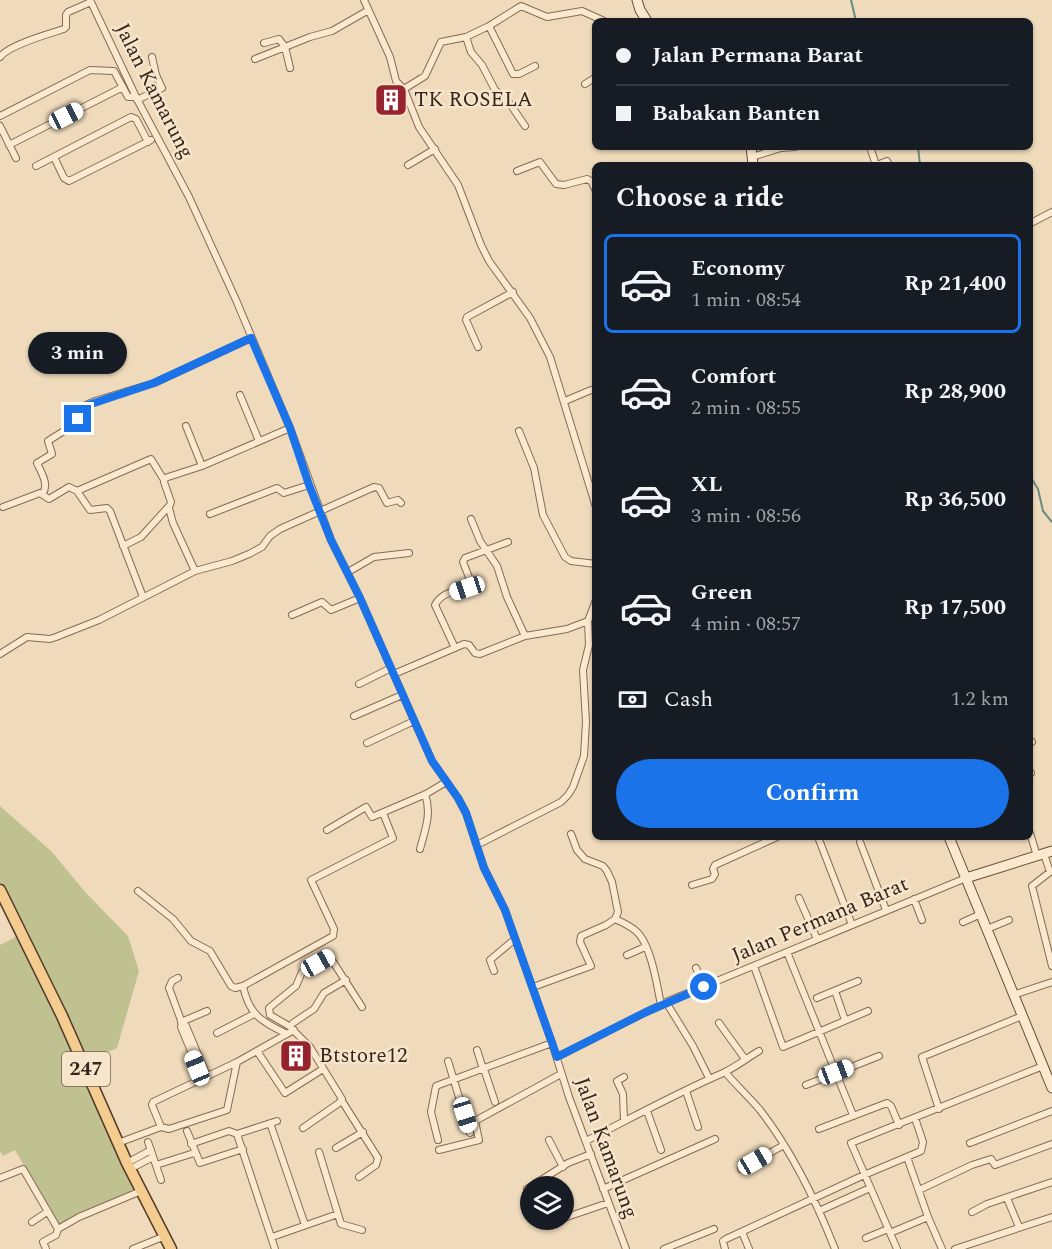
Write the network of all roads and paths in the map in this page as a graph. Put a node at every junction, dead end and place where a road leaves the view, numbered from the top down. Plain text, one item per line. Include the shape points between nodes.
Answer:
1 (364, 0) edge
2 (637, 0) edge
3 (91, 1) edge
4 (367, 11) junction
5 (597, 18) edge
6 (645, 18) edge
7 (489, 26) junction
8 (466, 37) junction
9 (264, 43) dead end
10 (285, 47) junction
11 (0, 57) edge
12 (152, 57) dead end
13 (255, 59) dead end
14 (535, 66) dead end
15 (290, 68) dead end
16 (592, 80) edge
17 (585, 84) dead end
18 (123, 87) junction
19 (404, 89) junction
20 (136, 98) junction
21 (0, 106) edge
22 (3, 114) edge
23 (0, 126) edge
24 (525, 126) dead end
25 (157, 137) junction
26 (148, 142) junction
27 (9, 145) junction
28 (435, 149) junction
29 (771, 150) edge
30 (752, 156) edge
31 (54, 157) junction
32 (16, 158) dead end
33 (408, 165) dead end
34 (36, 166) dead end
35 (517, 171) dead end
36 (592, 182) edge
37 (1052, 212) edge
38 (1033, 222) edge
39 (513, 292) junction
40 (251, 338) junction
41 (478, 347) dead end
42 (592, 390) edge
43 (240, 395) dead end
44 (565, 401) junction
45 (186, 426) dead end
46 (290, 428) junction
47 (519, 431) dead end
48 (260, 441) junction
49 (202, 466) junction
50 (164, 480) junction
51 (309, 485) junction
52 (77, 491) junction
53 (43, 493) junction
54 (592, 495) edge
55 (401, 503) dead end
56 (3, 507) dead end
57 (169, 508) junction
58 (320, 510) junction
59 (210, 514) dead end
60 (471, 519) dead end
61 (508, 542) dead end
62 (123, 546) junction
63 (486, 550) junction
64 (409, 553) dead end
65 (592, 564) edge
66 (195, 571) junction
67 (348, 572) junction
68 (143, 597) junction
69 (360, 598) junction
70 (592, 613) edge
71 (292, 615) dead end
72 (588, 621) junction
73 (525, 636) junction
74 (455, 648) junction
75 (0, 654) edge
76 (392, 671) junction
77 (359, 684) dead end
78 (402, 695) junction
79 (354, 716) dead end
80 (414, 721) junction
81 (366, 743) dead end
82 (446, 782) junction
83 (425, 794) junction
84 (383, 813) junction
85 (327, 830) dead end
86 (570, 834) dead end
87 (1033, 838) edge
88 (770, 840) edge
89 (819, 840) edge
90 (950, 840) edge
91 (860, 842) dead end
92 (477, 845) junction
93 (420, 849) dead end
94 (1044, 854) edge
95 (966, 878) junction
96 (692, 885) dead end
97 (0, 890) edge
98 (138, 891) dead end
99 (799, 898) dead end
100 (914, 899) junction
101 (886, 910) junction
102 (981, 914) junction
103 (615, 919) junction
104 (922, 920) dead end
105 (1009, 920) dead end
106 (963, 922) dead end
107 (852, 925) junction
108 (987, 929) junction
109 (515, 939) junction
110 (817, 939) junction
111 (645, 946) junction
112 (787, 952) junction
113 (627, 955) dead end
114 (754, 966) junction
115 (1052, 966) edge
116 (696, 968) dead end
117 (494, 971) dead end
118 (178, 978) dead end
119 (346, 980) junction
120 (858, 981) dead end
121 (1052, 982) edge
122 (243, 986) junction
123 (532, 987) junction
124 (704, 987) junction
125 (835, 991) junction
126 (1013, 995) junction
127 (816, 998) dead end
128 (664, 1003) junction
129 (362, 1007) dead end
130 (207, 1011) dead end
131 (868, 1011) dead end
132 (254, 1014) junction
133 (1022, 1016) junction
134 (846, 1020) junction
135 (182, 1022) junction
136 (719, 1023) dead end
137 (291, 1029) junction
138 (819, 1031) junction
139 (217, 1033) dead end
140 (552, 1043) junction
141 (477, 1050) dead end
142 (257, 1051) junction
143 (759, 1051) dead end
144 (879, 1056) dead end
145 (557, 1057) junction
146 (745, 1059) junction
147 (448, 1061) dead end
148 (237, 1062) junction
149 (1043, 1066) junction
150 (226, 1067) junction
151 (324, 1069) junction
152 (484, 1069) junction
153 (235, 1071) junction
154 (725, 1072) junction
155 (836, 1072) junction
156 (561, 1074) junction
157 (204, 1077) junction
158 (624, 1077) dead end
159 (709, 1078) junction
160 (454, 1079) junction
161 (806, 1085) dead end
162 (1052, 1088) edge
163 (686, 1091) junction
164 (342, 1101) junction
165 (495, 1102) dead end
166 (939, 1109) junction
167 (647, 1111) junction
168 (1052, 1111) edge
169 (854, 1115) junction
170 (915, 1118) junction
171 (278, 1121) dead end
172 (624, 1121) junction
173 (270, 1123) junction
174 (899, 1125) junction
175 (161, 1127) junction
176 (698, 1127) dead end
177 (303, 1128) dead end
178 (819, 1129) dead end
179 (187, 1131) dead end
180 (363, 1132) junction
181 (470, 1133) dead end
182 (237, 1134) junction
183 (438, 1140) dead end
184 (549, 1140) dead end
185 (715, 1140) dead end
186 (586, 1141) junction
187 (148, 1142) dead end
188 (118, 1143) junction
189 (970, 1143) dead end
190 (191, 1144) junction
191 (1052, 1144) edge
192 (784, 1145) junction
193 (336, 1148) dead end
194 (243, 1149) junction
195 (439, 1150) dead end
196 (662, 1150) dead end
197 (319, 1152) dead end
198 (194, 1153) junction
199 (152, 1154) junction
200 (591, 1154) junction
201 (908, 1157) junction
202 (156, 1165) junction
203 (129, 1166) junction
204 (563, 1167) junction
205 (741, 1169) dead end
206 (864, 1174) junction
207 (548, 1176) edge
208 (359, 1177) dead end
209 (0, 1178) edge
210 (161, 1180) dead end
211 (1052, 1182) edge
212 (870, 1188) junction
213 (603, 1189) junction
214 (919, 1190) junction
215 (141, 1191) junction
216 (1007, 1198) junction
217 (814, 1199) junction
218 (608, 1203) junction
219 (819, 1211) junction
220 (47, 1212) junction
221 (972, 1212) dead end
222 (338, 1214) junction
223 (574, 1215) edge
224 (928, 1217) junction
225 (1052, 1217) edge
226 (32, 1221) dead end
227 (304, 1226) junction
228 (1019, 1227) junction
229 (58, 1229) junction
230 (714, 1229) dead end
231 (362, 1230) dead end
232 (889, 1231) junction
233 (742, 1232) junction
234 (165, 1236) junction
235 (272, 1236) junction
236 (866, 1238) dead end
237 (684, 1240) junction
238 (46, 1249) edge
239 (133, 1249) edge
240 (171, 1249) edge
241 (275, 1249) edge
242 (626, 1249) edge
243 (664, 1249) edge
244 (688, 1249) edge
245 (725, 1249) edge
246 (749, 1249) edge
247 (835, 1249) edge
248 (897, 1249) edge
249 (942, 1249) edge
250 (955, 1249) edge

1 - 4 street
2 - 6 street
3 - 11 street via 68,12 64,29 12,48
3 - 20 street, Jalan Kamarung
4 - 10 street via 332,31
4 - 19 street via 390,57 396,81
5 - 7 street via 582,12 547,17 521,6
7 - 8 street
7 - 14 street via 513,74
8 - 19 street via 441,42 425,76
8 - 24 street via 495,90
9 - 10 street via 277,39
10 - 13 street
10 - 15 street
12 - 20 street via 162,88
16 - 17 street
18 - 20 street via 128,98
18 - 22 street via 114,71 92,70
18 - 27 street
19 - 28 street via 419,127
20 - 25 street, Jalan Kamarung
21 - 22 street
23 - 27 street
25 - 26 street
25 - 40 street, Jalan Kamarung via 189,196
26 - 31 street via 69,181
26 - 31 street via 136,119 131,117
27 - 32 street
28 - 33 street
28 - 39 street via 458,184 489,261
29 - 30 street
31 - 34 street
35 - 36 street via 540,162 556,184 587,179
37 - 38 street
39 - 41 street via 467,317
39 - 44 street via 550,357
40 - 46 street, Jalan Kamarung
40 - 53 street via 154,383 75,410 77,424 47,441 52,454 37,463 45,483
42 - 44 street
43 - 48 street
44 - 54 street
45 - 49 street
46 - 48 street
46 - 51 street, Jalan Kamarung
47 - 65 street via 534,468 543,514 565,557
48 - 49 street
49 - 50 street
50 - 52 street via 151,459
50 - 57 street via 171,502
51 - 58 street, Jalan Kamarung
51 - 59 street via 284,494 277,488
52 - 53 street via 69,487 49,499
52 - 62 street via 90,510 109,509
53 - 56 street
55 - 58 street via 387,503 376,487
57 - 62 street via 141,537
57 - 66 street
58 - 66 street via 280,529 249,554
58 - 67 street, Jalan Kamarung
60 - 63 street
61 - 63 street
62 - 68 street
63 - 73 street via 500,571
63 - 74 street via 464,560 472,585 444,595 435,604
64 - 67 street via 374,557
66 - 68 street
67 - 69 street, Jalan Kamarung
68 - 75 street via 99,620 50,639 27,638
69 - 71 street via 330,610 322,602
69 - 76 street, Jalan Kamarung
70 - 72 street
72 - 73 street
72 - 92 street via 589,645 583,670 584,756 573,787 561,802
73 - 74 street via 480,654 467,644
74 - 76 street
76 - 77 street
76 - 78 street, Jalan Kamarung
78 - 79 street
78 - 80 street, Jalan Kamarung
80 - 81 street
80 - 82 street, Jalan Kamarung
82 - 83 street
82 - 92 street, Jalan Kamarung via 463,808
83 - 84 street
83 - 93 street via 428,820
84 - 85 street via 372,817 366,807
84 - 122 street via 393,838 311,880 333,936
86 - 103 street via 585,859 607,871 618,906
87 - 94 street
88 - 96 street via 715,865 712,879
89 - 107 street
90 - 95 street
91 - 101 street
92 - 109 street, Jalan Kamarung
94 - 95 street
94 - 115 street via 1050,872 1032,886
95 - 100 street, Jalan Permana Barat
95 - 102 street
97 - 188 main road, 247
98 - 122 street via 173,919 190,941 210,951 231,986
99 - 110 street
100 - 101 street, Jalan Permana Barat
100 - 104 street
101 - 107 street, Jalan Permana Barat
102 - 106 street
102 - 108 street
103 - 111 street via 636,931
103 - 123 street via 581,936 591,966
105 - 108 street
107 - 110 street, Jalan Permana Barat
108 - 126 street
109 - 117 street via 490,960
109 - 123 street, Jalan Kamarung
110 - 112 street, Jalan Permana Barat
111 - 113 street
111 - 128 street
112 - 114 street, Jalan Permana Barat
112 - 138 street
114 - 124 street, Jalan Permana Barat
114 - 138 street via 782,1046
116 - 124 street
118 - 135 street via 171,981 169,988
119 - 129 street
119 - 137 street via 324,993 314,1009
119 - 137 street via 330,957 302,972 296,986 268,1011
120 - 125 street
121 - 126 street
122 - 132 street
123 - 140 street, Jalan Kamarung
124 - 128 street, Jalan Permana Barat
125 - 127 street
125 - 134 street
126 - 133 street
128 - 145 street, Jalan Permana Barat
128 - 159 street
130 - 135 street
131 - 134 street
132 - 137 street
132 - 139 street
133 - 149 street
133 - 166 street via 922,1057
134 - 138 street
135 - 157 street via 181,1028
136 - 146 street
137 - 142 street
137 - 151 street via 310,1047
138 - 155 street
140 - 145 street, Jalan Kamarung
140 - 152 street
141 - 152 street
142 - 148 street
142 - 151 street via 285,1093
143 - 146 street
144 - 155 street
145 - 156 street, Jalan Kamarung
146 - 154 street
147 - 160 street
148 - 150 street
148 - 153 street
149 - 162 street
149 - 166 street
150 - 153 street
150 - 157 street
151 - 164 street
152 - 160 street
152 - 165 street
153 - 175 street via 227,1110 169,1129
154 - 159 street
154 - 192 street via 759,1109
155 - 161 street
155 - 169 street
156 - 186 street, Jalan Kamarung
156 - 195 street via 475,1121 479,1140
157 - 175 street via 153,1102
158 - 172 street via 617,1081 623,1094
159 - 163 street
160 - 181 street
160 - 183 street via 435,1087 431,1112
163 - 167 street
163 - 176 street
164 - 177 street
164 - 180 street
166 - 170 street
167 - 172 street
167 - 196 street
168 - 189 street
169 - 174 street via 886,1103
169 - 178 street
170 - 174 street
170 - 201 street via 923,1148
171 - 173 street
172 - 186 street
173 - 182 street
173 - 227 street
174 - 206 street via 851,1143
175 - 188 street
179 - 190 street
180 - 193 street
180 - 208 street via 378,1158 376,1166
182 - 190 street via 229,1131
182 - 194 street
184 - 204 street
185 - 213 street
186 - 200 street, Jalan Kamarung
187 - 199 street
188 - 203 main road, 247
190 - 198 street
191 - 214 street via 995,1165 991,1159 972,1165
192 - 205 street
192 - 217 street
194 - 198 street via 202,1163
194 - 235 street
197 - 222 street
198 - 202 street
199 - 202 street
199 - 203 street
200 - 204 street
200 - 213 street, Jalan Kamarung
201 - 206 street
201 - 214 street
202 - 210 street
203 - 215 main road, 247
204 - 207 street
206 - 212 street
206 - 217 street
209 - 220 street via 23,1169
211 - 216 street
212 - 219 street
212 - 232 street
213 - 218 street, Jalan Kamarung
214 - 224 street
215 - 229 street
215 - 234 main road, 247
216 - 221 street
216 - 228 street
217 - 219 street
217 - 233 street
218 - 223 street
218 - 242 street, Jalan Kamarung
219 - 247 street
220 - 226 street
220 - 229 street
222 - 227 street
222 - 231 street via 342,1225
224 - 232 street
224 - 249 street
225 - 228 street
227 - 235 street
228 - 250 street
229 - 238 street via 43,1242
230 - 237 street
232 - 236 street
232 - 248 street
233 - 245 street via 723,1241
233 - 246 street
234 - 239 street
234 - 240 main road, 247
235 - 241 street
237 - 243 street
237 - 244 street

